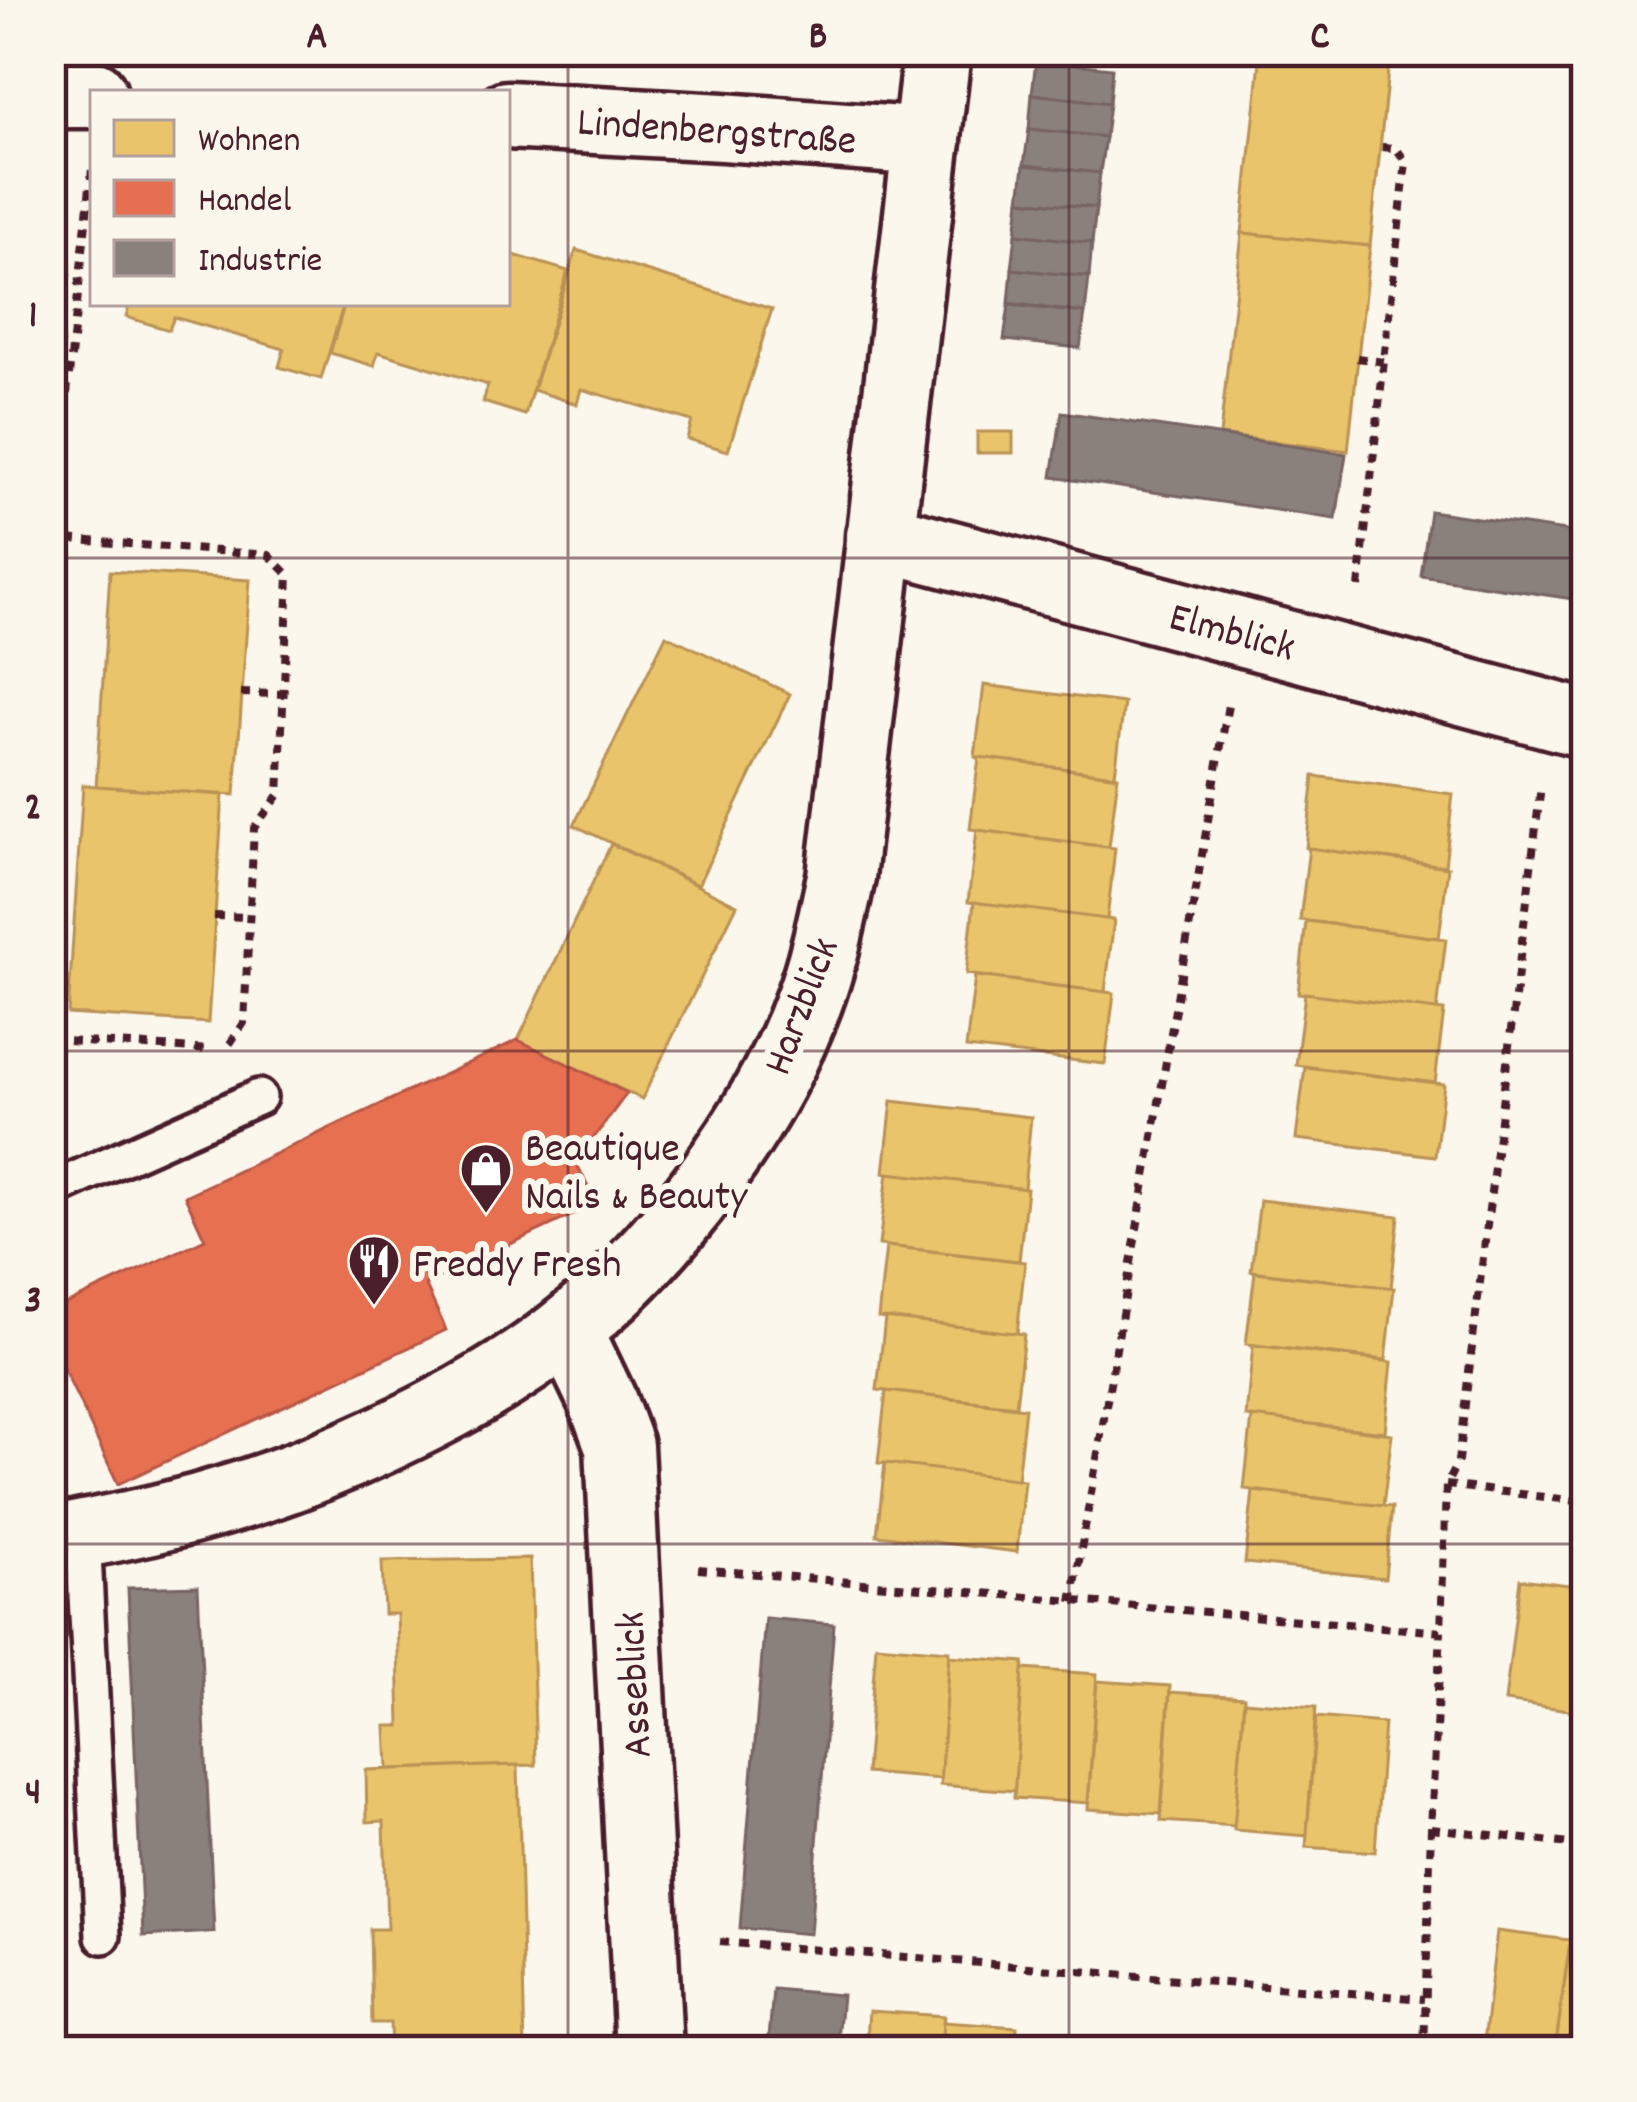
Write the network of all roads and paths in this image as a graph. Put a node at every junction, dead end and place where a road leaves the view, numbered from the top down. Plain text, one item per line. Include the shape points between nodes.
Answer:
1 (937, 51) edge
2 (51, 94) edge
3 (90, 94) edge
4 (510, 115) edge
5 (927, 142) junction
6 (1381, 147) dead end
7 (90, 191) edge
8 (1357, 358) dead end
9 (1384, 362) junction
10 (880, 536) junction
11 (51, 538) edge
12 (1240, 632) junction
13 (1351, 661) junction
14 (241, 693) dead end
15 (284, 694) junction
16 (1569, 720) edge
17 (214, 916) dead end
18 (249, 917) junction
19 (51, 1040) edge
20 (260, 1096) dead end
21 (51, 1190) edge
22 (568, 1329) junction
23 (1446, 1485) junction
24 (1586, 1502) edge
25 (67, 1537) edge
26 (625, 1567) junction
27 (1072, 1602) junction
28 (1441, 1632) junction
29 (1431, 1828) junction
30 (1586, 1846) edge
31 (103, 1936) dead end
32 (643, 1942) junction
33 (1424, 1999) junction
34 (649, 2051) edge
35 (1424, 2051) edge

1 - 5 street, Harzblick
2 - 3 street
4 - 5 street, Lindenbergstraße
5 - 10 street, Harzblick
6 - 9 path via 1396,148 1406,162
7 - 11 path
8 - 9 path
9 - 13 path
10 - 12 street, Elmblick
10 - 22 street, Harzblick via 841,877 809,1000 747,1124 698,1194
11 - 15 path via 269,554 289,575
12 - 13 street, Elmblick
12 - 27 path
13 - 16 street, Elmblick
14 - 15 path
15 - 18 path via 279,795 254,828
16 - 23 path via 1458,1461
17 - 18 path
18 - 19 path via 244,1023 225,1050
20 - 21 lane
22 - 25 street, Harzblick via 482,1388 295,1478 178,1515
22 - 26 street, Asseblick via 619,1446
23 - 24 path
23 - 28 path
25 - 31 lane
26 - 27 path
26 - 32 street, Asseblick
27 - 28 path
28 - 29 path
29 - 30 path
29 - 33 path
32 - 33 path via 702,1940
32 - 34 street, Asseblick
33 - 35 path

